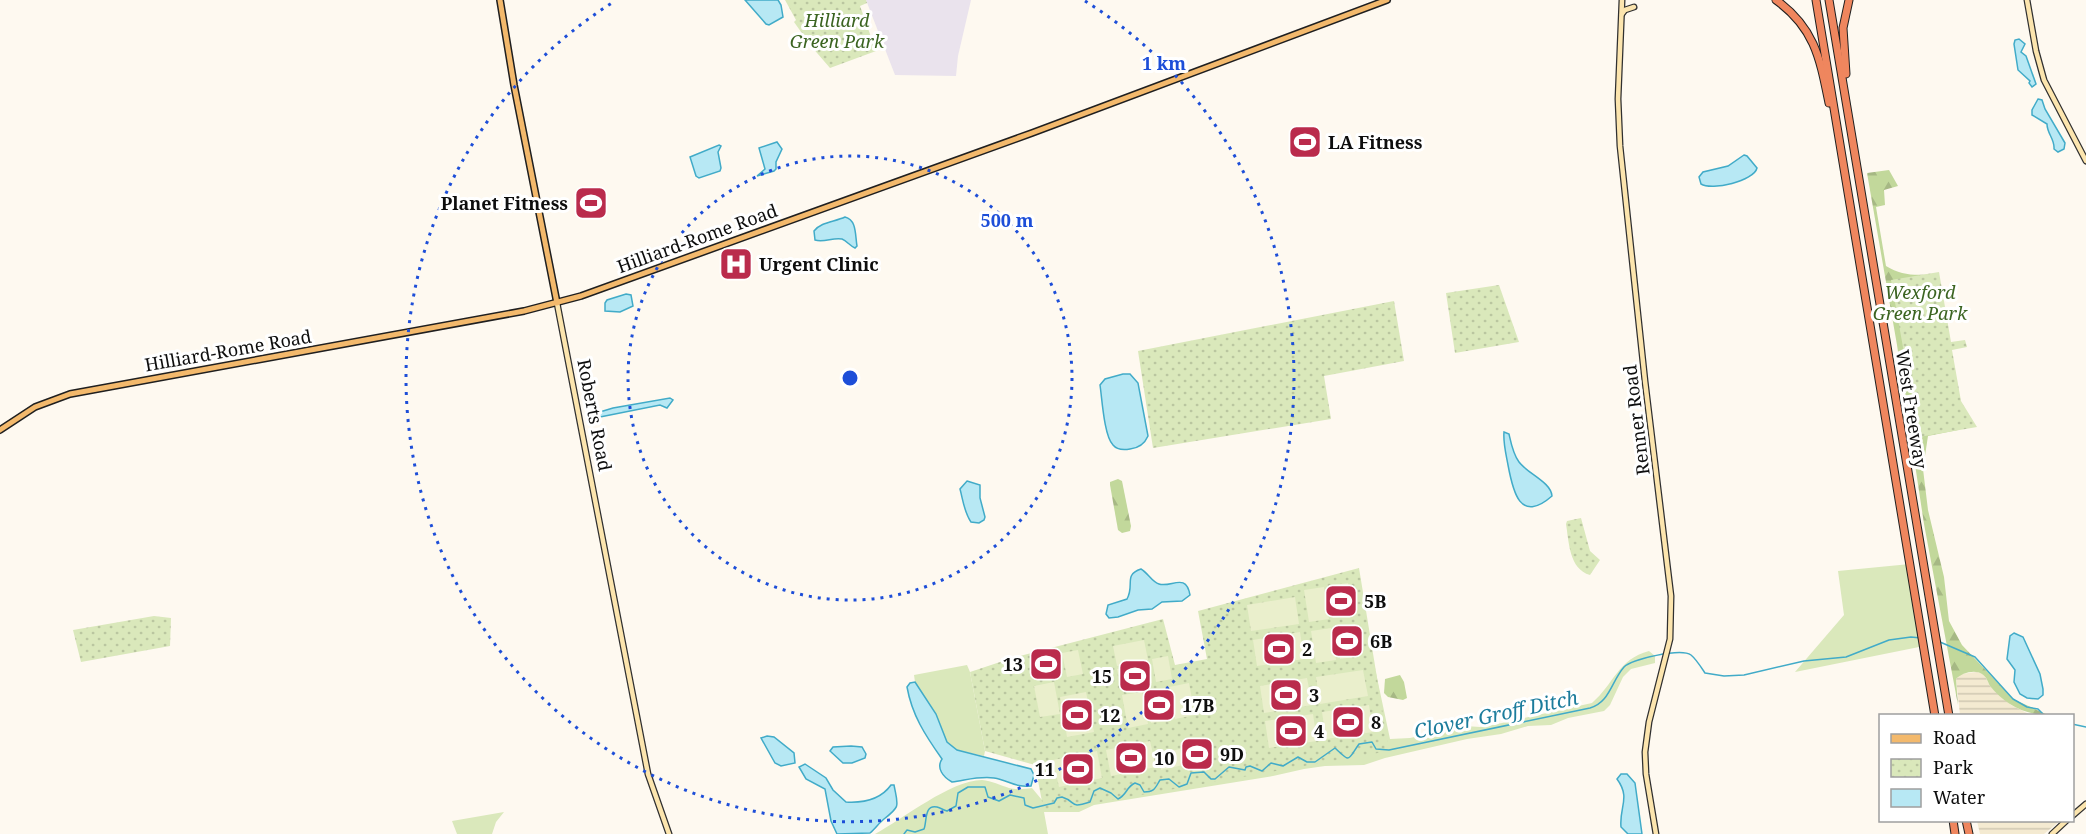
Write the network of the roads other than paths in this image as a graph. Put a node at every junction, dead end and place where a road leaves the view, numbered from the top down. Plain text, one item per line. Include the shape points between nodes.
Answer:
1 (500, 0) edge
2 (1387, 0) edge
3 (1622, 0) edge
4 (1776, 0) edge
5 (1816, 0) edge
6 (1829, 0) edge
7 (1849, 0) edge
8 (2027, 0) edge
9 (1622, 14) junction
10 (1853, 142) junction
11 (1840, 144) junction
12 (2086, 161) edge
13 (557, 303) junction
14 (0, 430) edge
15 (1935, 714) edge
16 (1949, 714) edge
17 (2086, 804) edge
18 (2074, 815) edge
19 (2065, 822) edge
20 (669, 834) edge
21 (1656, 834) edge
22 (2052, 834) edge

1 - 13 main road, Roberts Road
2 - 13 main road, Hilliard-Rome Road via 1007,142
3 - 9 main road, Renner Road
3 - 9 main road via 1634,7
4 - 11 highway via 1795,16 1813,41
5 - 11 highway, West Freeway
6 - 10 highway, West Freeway
7 - 10 highway via 1844,55
8 - 12 main road via 2044,80
9 - 21 main road, Renner Road via 1620,146 1671,596 1670,639 1645,752
10 - 16 highway, West Freeway
11 - 15 highway, West Freeway
13 - 14 main road, Hilliard-Rome Road via 70,394 35,407
13 - 20 main road, Roberts Road via 648,774
17 - 18 main road
19 - 22 main road

